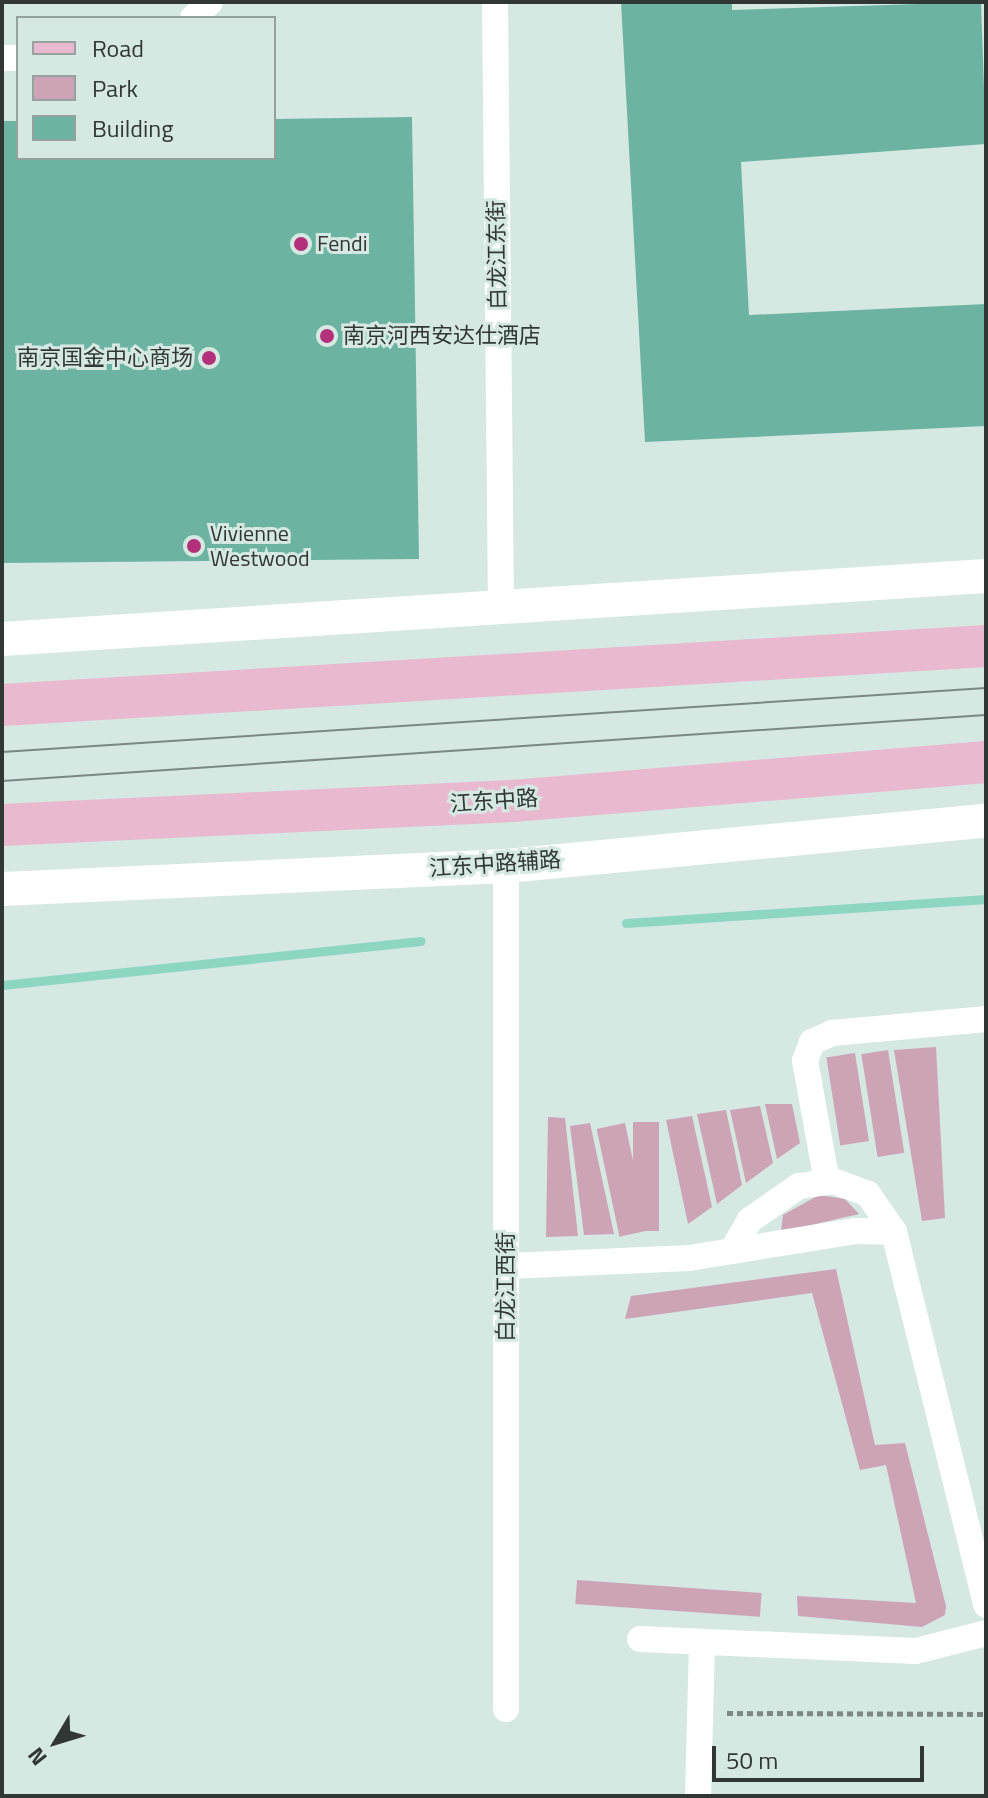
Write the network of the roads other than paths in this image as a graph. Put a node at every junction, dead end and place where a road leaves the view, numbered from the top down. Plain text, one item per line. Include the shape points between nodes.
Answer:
1 (210, 2) edge
2 (495, 2) edge
3 (195, 16) edge
4 (986, 576) edge
5 (501, 603) junction
6 (2, 639) edge
7 (986, 646) edge
8 (2, 705) edge
9 (986, 762) edge
10 (986, 821) edge
11 (2, 825) edge
12 (506, 866) junction
13 (2, 889) edge
14 (986, 1019) edge
15 (827, 1182) junction
16 (894, 1232) junction
17 (732, 1251) junction
18 (506, 1266) junction
19 (986, 1605) edge
20 (986, 1633) edge
21 (640, 1639) dead end
22 (702, 1642) junction
23 (506, 1709) dead end
24 (698, 1796) edge

1 - 3 street
2 - 5 street, 白龙江东街
4 - 5 street
5 - 6 street
7 - 8 main road
9 - 11 main road, 江东中路 via 512,801
10 - 12 street, 江东中路辅路
12 - 13 street, 江东中路辅路
12 - 18 street, 白龙江西街
14 - 15 street via 832,1033 812,1042 805,1061
15 - 16 street via 868,1194
15 - 17 street via 799,1186 770,1203
16 - 17 street via 855,1231
16 - 19 street
17 - 18 street
18 - 23 street, 白龙江西街
20 - 22 street via 916,1651
21 - 22 street
22 - 24 street

